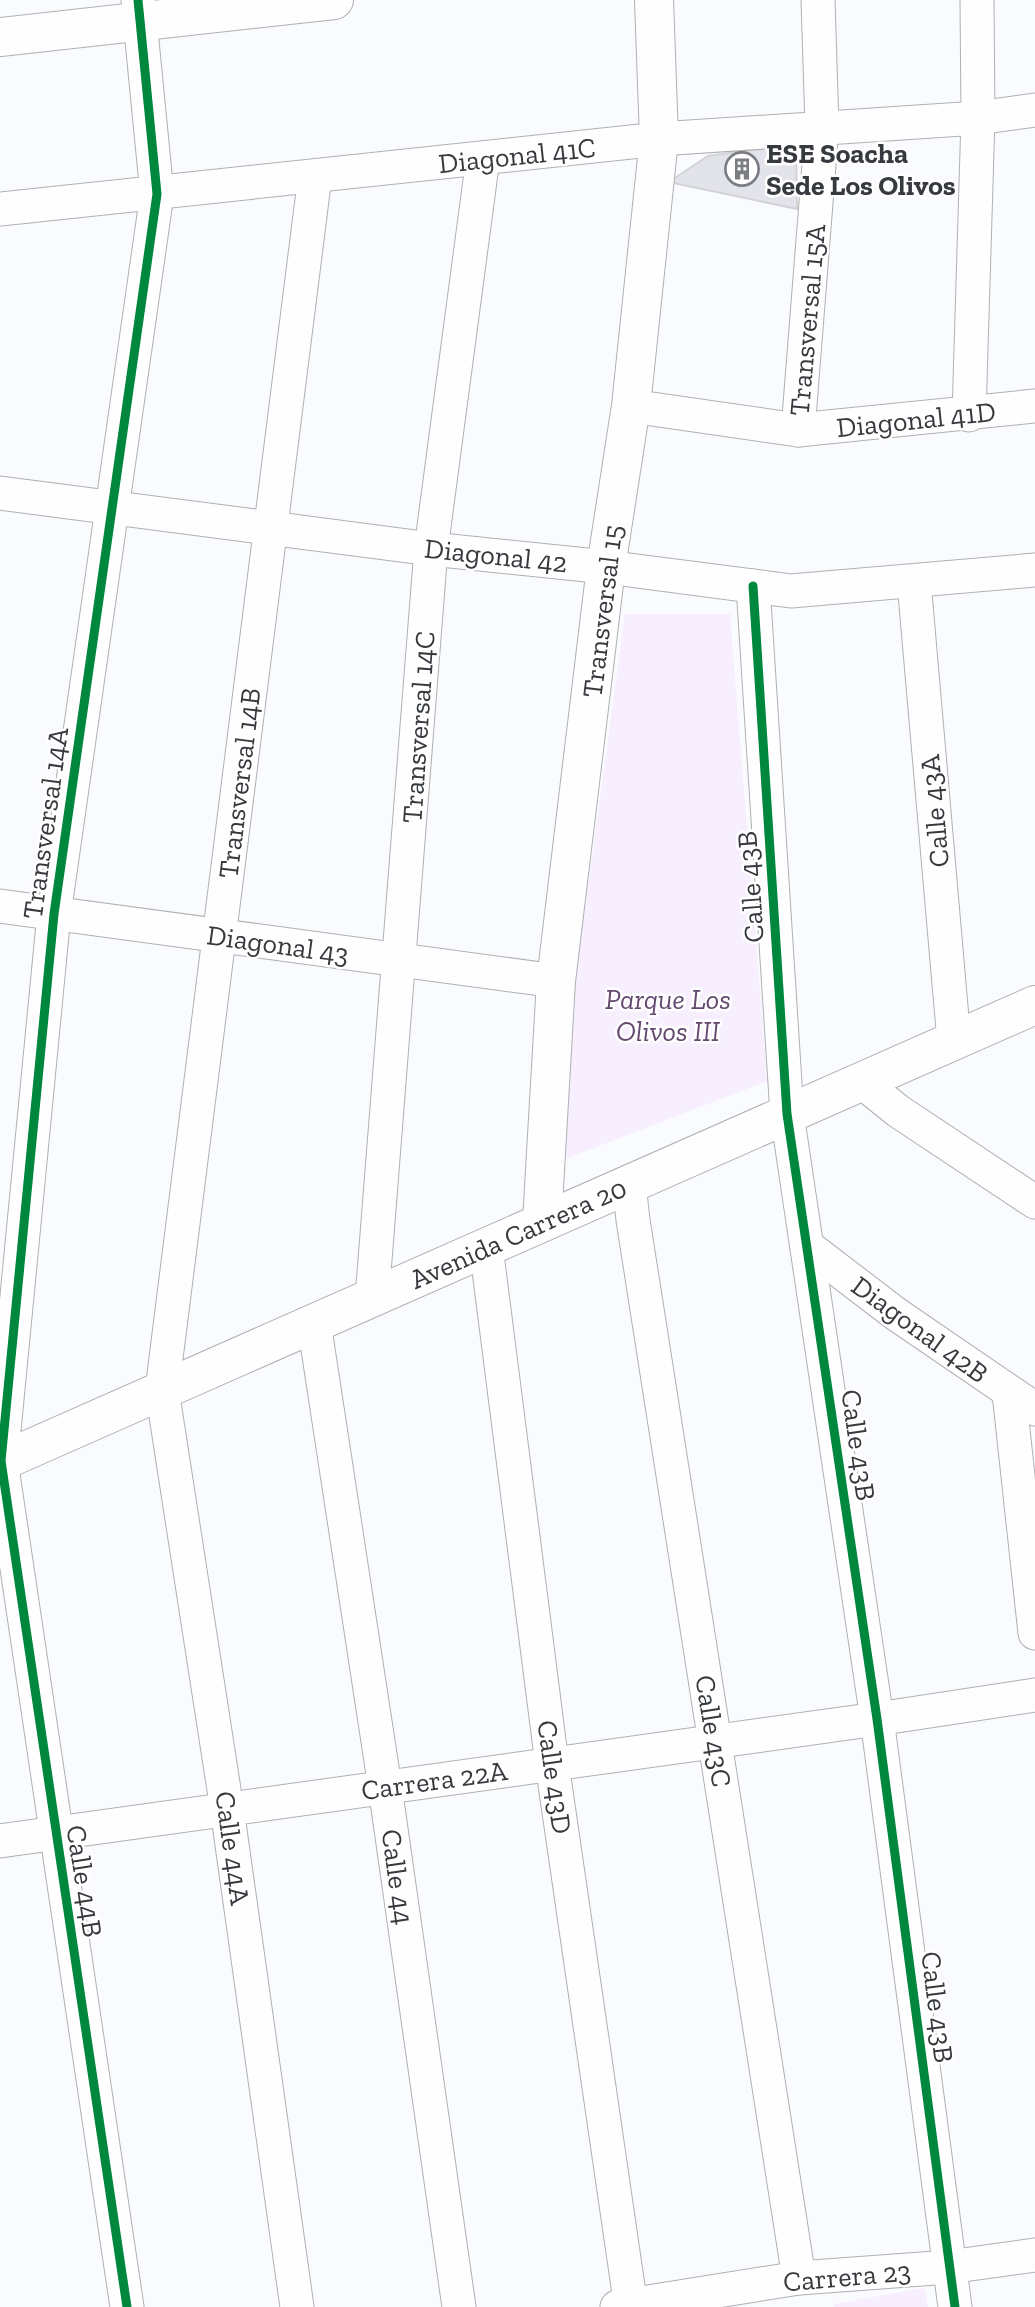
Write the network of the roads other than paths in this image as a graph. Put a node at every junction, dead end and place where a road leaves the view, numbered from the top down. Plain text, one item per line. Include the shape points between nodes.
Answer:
1 (334, 0) edge
2 (654, 0) edge
3 (818, 0) edge
4 (977, 0) edge
5 (293, 2) edge
6 (139, 11) edge
7 (0, 37) edge
8 (1035, 110) edge
9 (978, 118) junction
10 (822, 127) junction
11 (659, 139) junction
12 (483, 158) junction
13 (315, 176) junction
14 (157, 194) junction
15 (0, 209) edge
16 (1035, 406) edge
17 (631, 407) junction
18 (969, 415) junction
19 (797, 430) junction
20 (0, 494) edge
21 (111, 508) junction
22 (271, 527) junction
23 (431, 549) junction
24 (606, 567) junction
25 (1035, 570) edge
26 (914, 582) junction
27 (753, 586) junction
28 (0, 906) edge
29 (54, 914) junction
30 (220, 936) junction
31 (399, 960) junction
32 (556, 981) junction
33 (1027, 1017) edge
34 (954, 1041) junction
35 (862, 1082) junction
36 (787, 1114) junction
37 (629, 1184) junction
38 (1035, 1202) edge
39 (542, 1222) junction
40 (807, 1246) junction
41 (486, 1247) junction
42 (372, 1298) junction
43 (314, 1323) junction
44 (163, 1390) junction
45 (1022, 1401) edge
46 (1, 1461) edge
47 (1035, 1633) edge
48 (1035, 1695) edge
49 (877, 1720) junction
50 (716, 1741) junction
51 (552, 1763) junction
52 (385, 1787) junction
53 (227, 1809) junction
54 (55, 1833) junction
55 (0, 1841) edge
56 (1035, 2255) edge
57 (949, 2267) junction
58 (799, 2278) junction
59 (769, 2296) edge
60 (127, 2307) edge
61 (297, 2307) edge
62 (458, 2307) edge
63 (626, 2307) edge
64 (956, 2307) edge

1 - 5 street
2 - 11 street, Transversal 15
3 - 10 street, Transversal 15A
4 - 9 street
5 - 6 street
6 - 7 street
6 - 14 street
8 - 9 street, Diagonal 41C
9 - 10 street, Diagonal 41C
9 - 18 street
10 - 11 street, Diagonal 41C
10 - 19 street, Transversal 15A
11 - 12 street, Diagonal 41C
11 - 17 street, Transversal 15
12 - 13 street, Diagonal 41C
12 - 23 street, Transversal 14C
13 - 14 street, Diagonal 41C
13 - 22 street, Transversal 14B
14 - 15 street, Diagonal 41C
14 - 21 street, Transversal 14A
16 - 18 street, Diagonal 41D
17 - 19 street, Diagonal 41D
17 - 24 street, Transversal 15
18 - 19 street, Diagonal 41D
20 - 21 street, Diagonal 42
21 - 22 street, Diagonal 42
21 - 29 street, Transversal 14A
22 - 23 street, Diagonal 42
22 - 30 street, Transversal 14B
23 - 24 street, Diagonal 42
23 - 31 street, Transversal 14C
24 - 27 street, Diagonal 42
24 - 32 street, Transversal 15
25 - 26 street, Diagonal 42
26 - 27 street, Diagonal 42 via 791,591
26 - 34 street, Calle 43A
27 - 36 street, Calle 43B
28 - 29 street, Diagonal 43
29 - 30 street, Diagonal 43
29 - 46 street, Transversal 14A
30 - 31 street, Diagonal 43
30 - 44 street, Transversal 14B
31 - 32 street, Diagonal 43
31 - 42 street, Transversal 14C
32 - 39 street, Transversal 15
33 - 34 street, Avenida Carrera 20
34 - 35 street, Avenida Carrera 20
35 - 36 street, Avenida Carrera 20
35 - 38 street
36 - 37 street, Avenida Carrera 20
36 - 40 street, Calle 43B
37 - 39 street, Avenida Carrera 20
37 - 50 street, Calle 43C
39 - 41 street, Avenida Carrera 20
40 - 45 street, Diagonal 42B
40 - 49 street, Calle 43B
41 - 42 street, Avenida Carrera 20
41 - 51 street, Calle 43D
42 - 43 street, Avenida Carrera 20
43 - 44 street, Avenida Carrera 20
43 - 52 street, Calle 44
44 - 46 street, Avenida Carrera 20
44 - 53 street, Calle 44A
45 - 47 street
46 - 54 street, Calle 44B
48 - 49 street, Carrera 22A
49 - 50 street, Carrera 22A
49 - 57 street, Calle 43B
50 - 51 street, Carrera 22A
50 - 58 street, Calle 43C
51 - 52 street, Carrera 22A
51 - 63 street, Calle 43D
52 - 53 street, Carrera 22A
52 - 62 street, Calle 44
53 - 54 street, Carrera 22A
53 - 61 street, Calle 44A
54 - 55 street, Carrera 22A
54 - 60 street, Calle 44B
56 - 57 street, Carrera 23
57 - 58 street, Carrera 23
57 - 64 street, Calle 43B
58 - 59 street, Carrera 23
59 - 63 street, Carrera 23

